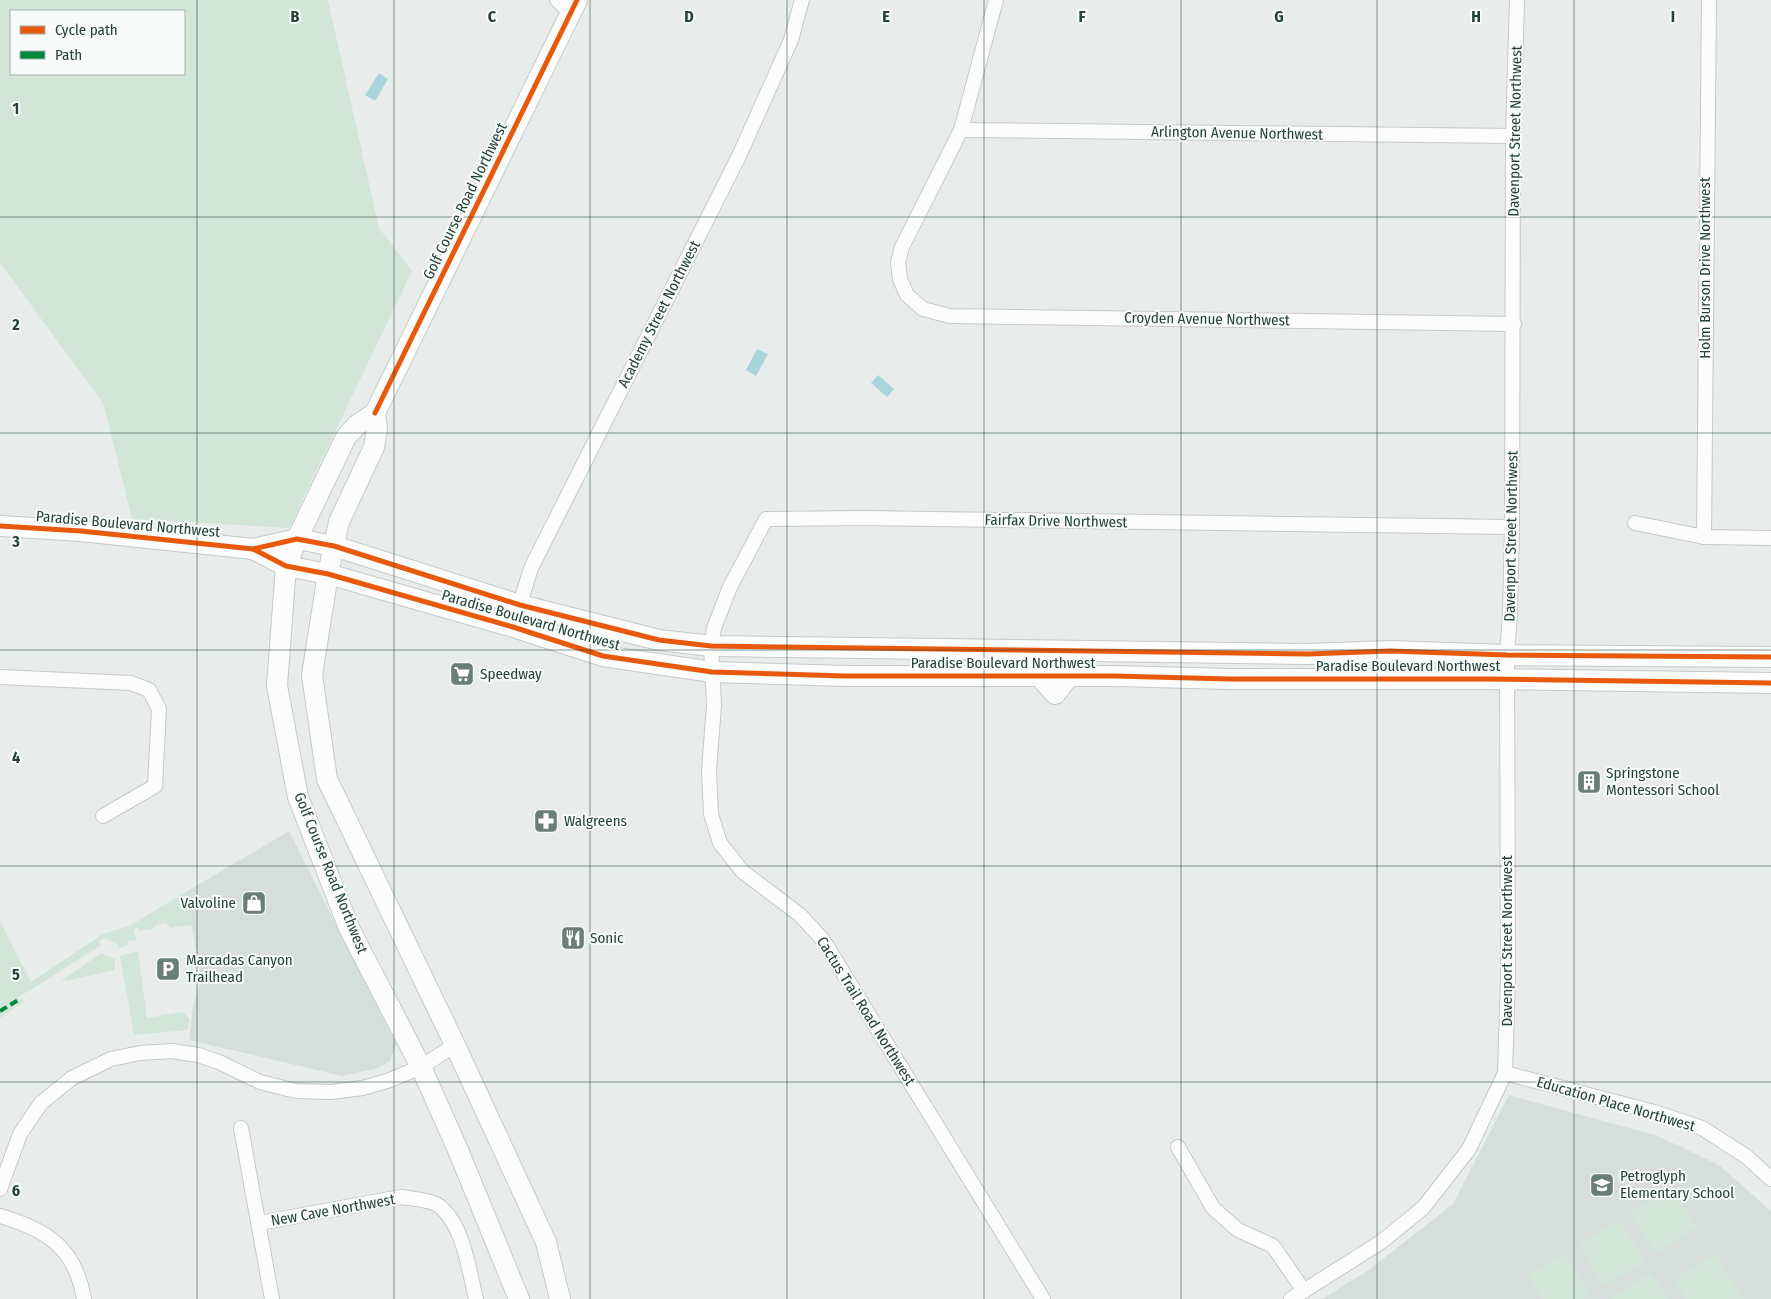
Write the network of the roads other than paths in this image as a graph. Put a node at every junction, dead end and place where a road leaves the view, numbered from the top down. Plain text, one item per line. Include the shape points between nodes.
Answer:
1 (557, 0) edge
2 (802, 0) edge
3 (996, 0) edge
4 (1517, 0) edge
5 (1709, 0) edge
6 (574, 7) edge
7 (961, 130) junction
8 (1513, 136) junction
9 (1514, 324) junction
10 (375, 413) junction
11 (1635, 523) dead end
12 (0, 526) edge
13 (1512, 527) junction
14 (1704, 537) junction
15 (297, 538) junction
16 (1771, 538) edge
17 (334, 546) junction
18 (253, 549) junction
19 (286, 566) junction
20 (328, 574) junction
21 (520, 605) junction
22 (513, 627) junction
23 (711, 646) junction
24 (904, 649) junction
25 (1016, 650) junction
26 (1096, 651) junction
27 (1390, 651) junction
28 (1507, 655) junction
29 (1771, 657) edge
30 (712, 672) junction
31 (939, 675) junction
32 (1039, 676) junction
33 (1067, 676) junction
34 (0, 677) edge
35 (1313, 678) junction
36 (1508, 679) junction
37 (1771, 683) edge
38 (102, 816) dead end
39 (455, 1045) junction
40 (421, 1067) junction
41 (1505, 1073) junction
42 (241, 1128) dead end
43 (1178, 1147) dead end
44 (1771, 1179) edge
45 (0, 1188) edge
46 (0, 1216) edge
47 (259, 1223) junction
48 (1304, 1291) junction
49 (84, 1299) edge
50 (272, 1299) edge
51 (476, 1299) edge
52 (519, 1299) edge
53 (560, 1299) edge
54 (1043, 1299) edge
55 (1291, 1299) edge

1 - 6 street
2 - 21 street, Academy Street Northwest via 790,40 739,156 532,568
3 - 7 street
4 - 8 street, Davenport Street Northwest
5 - 14 street, Holm Burson Drive Northwest
6 - 10 street, Golf Course Road Northwest
7 - 8 street, Arlington Avenue Northwest
7 - 9 street, Croyden Avenue Northwest via 902,247 898,262 900,279 907,295 923,309 950,316
8 - 9 street, Davenport Street Northwest
9 - 13 street, Davenport Street Northwest
10 - 15 street, Golf Course Road Northwest via 346,437
10 - 17 street, Golf Course Road Northwest via 374,447 339,522
11 - 14 street
12 - 18 street, Paradise Boulevard Northwest
13 - 23 street, Fairfax Drive Northwest via 766,519 730,587 714,628
13 - 28 street, Davenport Street Northwest
14 - 16 street
15 - 17 street, Paradise Boulevard Northwest
15 - 18 street, Paradise Boulevard Northwest
15 - 19 street, Golf Course Road Northwest
17 - 20 street, Golf Course Road Northwest
17 - 21 street, Paradise Boulevard Northwest
18 - 19 street, Paradise Boulevard Northwest
19 - 20 street, Paradise Boulevard Northwest
19 - 40 street, Golf Course Road Northwest via 277,686 298,797 349,928
20 - 22 street, Paradise Boulevard Northwest
20 - 39 street, Golf Course Road Northwest via 312,675 327,779
21 - 22 street, Academy Street Northwest
21 - 23 street, Paradise Boulevard Northwest via 658,640
22 - 30 street, Paradise Boulevard Northwest via 603,656
23 - 24 street, Paradise Boulevard Northwest
23 - 30 street, Fairfax Drive Northwest
24 - 25 street, Paradise Boulevard Northwest
24 - 31 street
25 - 26 street, Paradise Boulevard Northwest
25 - 32 street
26 - 27 street, Paradise Boulevard Northwest via 1308,654
26 - 33 street
27 - 28 street, Paradise Boulevard Northwest
27 - 35 street via 1330,665
28 - 29 street, Paradise Boulevard Northwest
28 - 36 street, Davenport Street Northwest
30 - 31 street, Paradise Boulevard Northwest
30 - 54 street, Cactus Trail Road Northwest via 711,814 720,843 743,872 800,915 823,940
31 - 32 street, Paradise Boulevard Northwest
32 - 33 street via 1055,694
33 - 35 street, Paradise Boulevard Northwest
34 - 38 street via 131,683 149,690 159,709 155,786
35 - 36 street, Paradise Boulevard Northwest
36 - 37 street, Paradise Boulevard Northwest
36 - 41 street, Davenport Street Northwest
39 - 40 street
39 - 53 street, Golf Course Road Northwest via 546,1242
40 - 45 street via 363,1088 331,1092 296,1091 260,1082 219,1062 172,1051 111,1059 72,1078 41,1103 20,1134
40 - 52 street, Golf Course Road Northwest
41 - 44 street, Education Place Northwest via 1654,1112 1702,1128 1747,1157
41 - 48 street via 1469,1149 1423,1208 1381,1242
42 - 47 street
43 - 48 street via 1213,1208 1238,1230 1273,1246
46 - 49 street via 45,1234 61,1248 73,1264
47 - 50 street
47 - 51 street, New Cave Northwest via 401,1198 422,1199 435,1204 448,1215 458,1233
48 - 55 street

